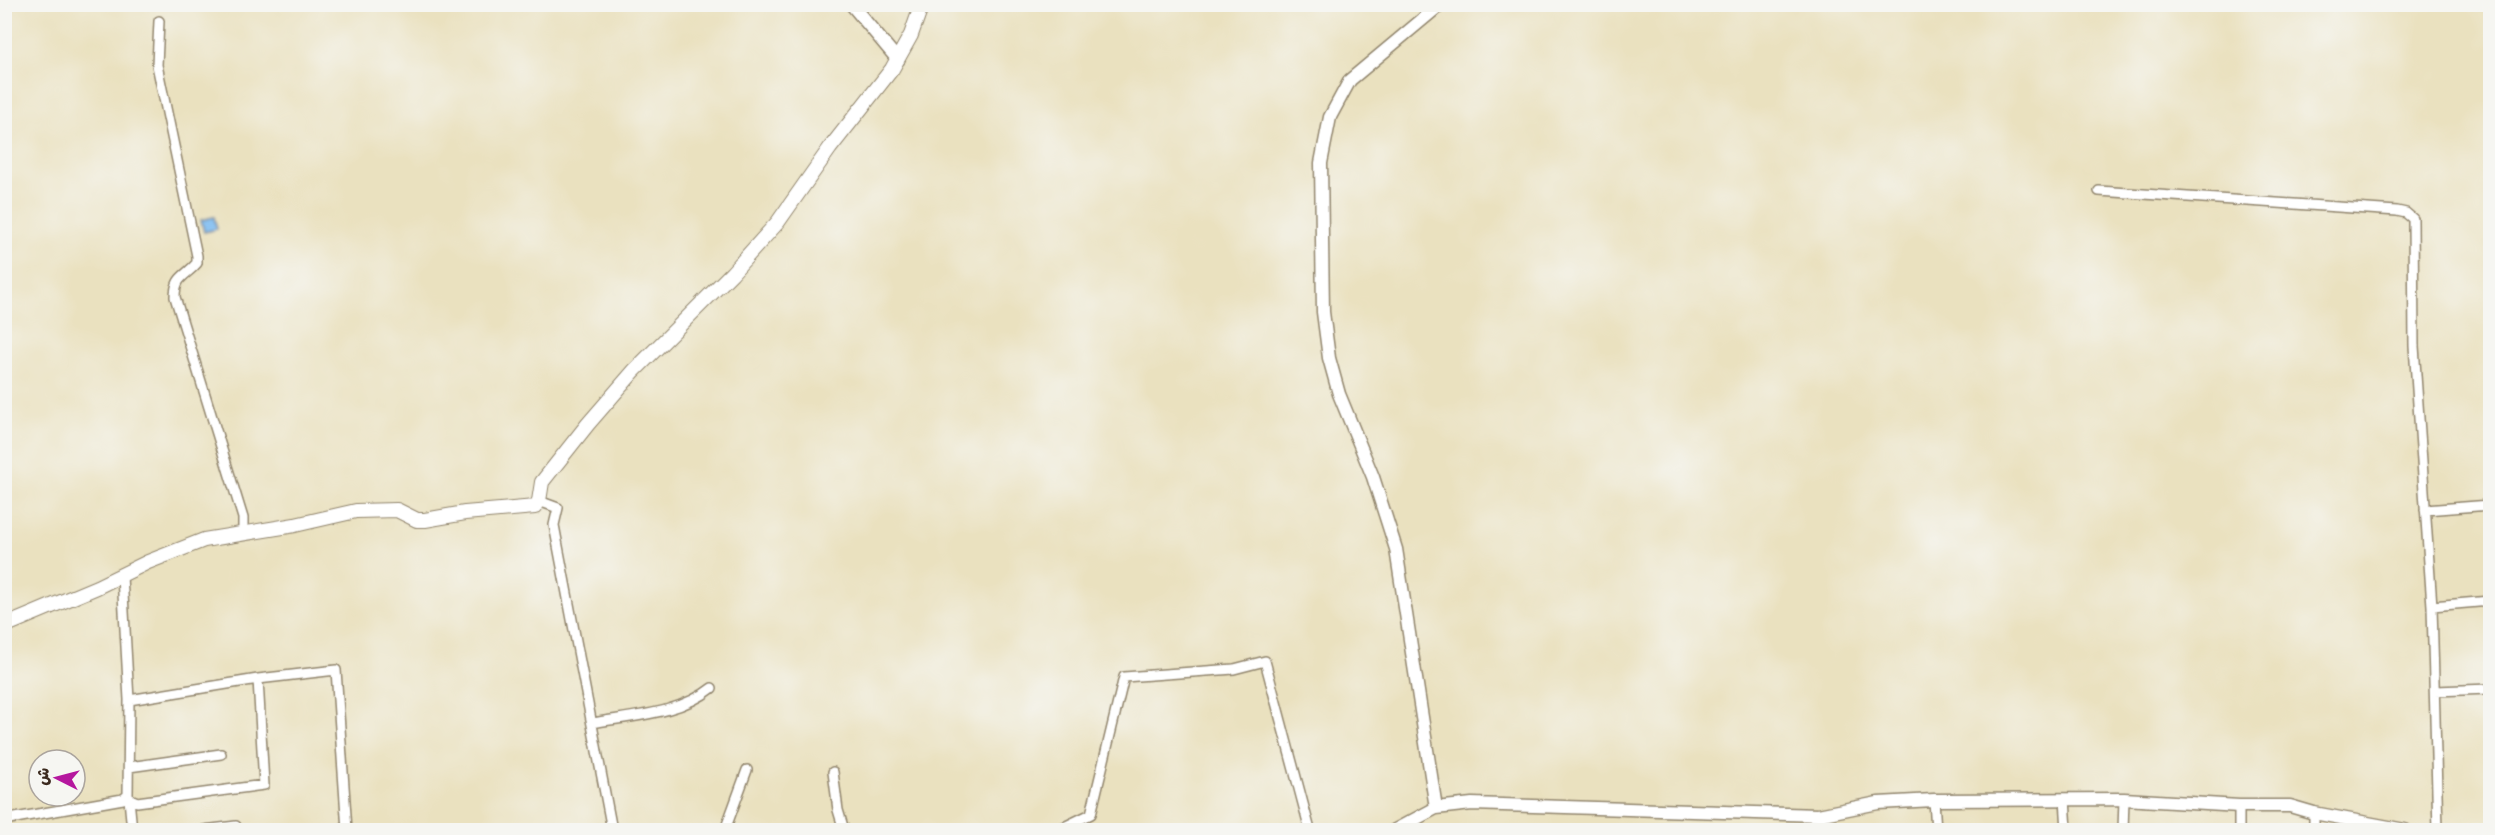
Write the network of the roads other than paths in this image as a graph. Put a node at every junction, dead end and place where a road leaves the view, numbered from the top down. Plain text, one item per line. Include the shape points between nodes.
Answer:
1 (851, 4) edge
2 (922, 4) edge
3 (1441, 4) edge
4 (159, 21) dead end
5 (898, 60) junction
6 (2099, 191) dead end
7 (539, 501) junction
8 (2490, 505) edge
9 (2425, 510) junction
10 (243, 534) junction
11 (122, 576) junction
12 (2490, 601) edge
13 (2432, 606) junction
14 (4, 626) edge
15 (258, 679) junction
16 (712, 688) dead end
17 (2490, 689) edge
18 (2435, 691) junction
19 (129, 700) junction
20 (592, 723) junction
21 (221, 754) dead end
22 (129, 767) junction
23 (747, 770) dead end
24 (833, 772) dead end
25 (128, 798) junction
26 (2065, 799) junction
27 (2124, 799) junction
28 (1934, 800) junction
29 (2239, 806) junction
30 (1436, 808) junction
31 (2314, 813) junction
32 (4, 820) edge
33 (236, 826) dead end
34 (132, 831) edge
35 (204, 831) edge
36 (347, 831) edge
37 (612, 831) edge
38 (725, 831) edge
39 (844, 831) edge
40 (1058, 831) edge
41 (1310, 831) edge
42 (1395, 831) edge
43 (1936, 831) edge
44 (2067, 831) edge
45 (2123, 831) edge
46 (2239, 831) edge
47 (2314, 831) edge
48 (2405, 831) edge
49 (2438, 831) edge

1 - 5 street
2 - 5 main road
3 - 30 street via 1350,80 1330,117 1321,163 1323,312 1329,358 1396,549
4 - 10 street via 157,65 197,256 197,263 175,286 175,297 243,518
5 - 7 main road via 778,222 634,371 574,442 542,482
6 - 9 street via 2397,211 2413,219 2414,346
7 - 10 main road via 531,509 425,520 397,510 356,511
7 - 20 street via 558,507 554,525
8 - 9 street
9 - 13 street
10 - 11 main road via 193,544
11 - 14 main road
11 - 19 street
12 - 13 street
13 - 18 street
15 - 19 street
15 - 25 street via 264,785 137,802
15 - 36 street via 336,670
16 - 20 street via 699,699 665,710
17 - 18 street
18 - 49 street
19 - 22 street
20 - 37 street
21 - 22 street
22 - 25 street
23 - 38 street
24 - 39 street
25 - 32 street
25 - 34 street
26 - 27 street
26 - 28 street
26 - 44 street
27 - 29 street
27 - 45 street
28 - 30 street via 1878,803 1818,815 1472,804
28 - 43 street
29 - 31 street via 2290,806
29 - 46 street
30 - 42 street
31 - 47 street
31 - 48 street
33 - 35 street
40 - 41 street via 1091,814 1124,677 1234,669 1265,661

